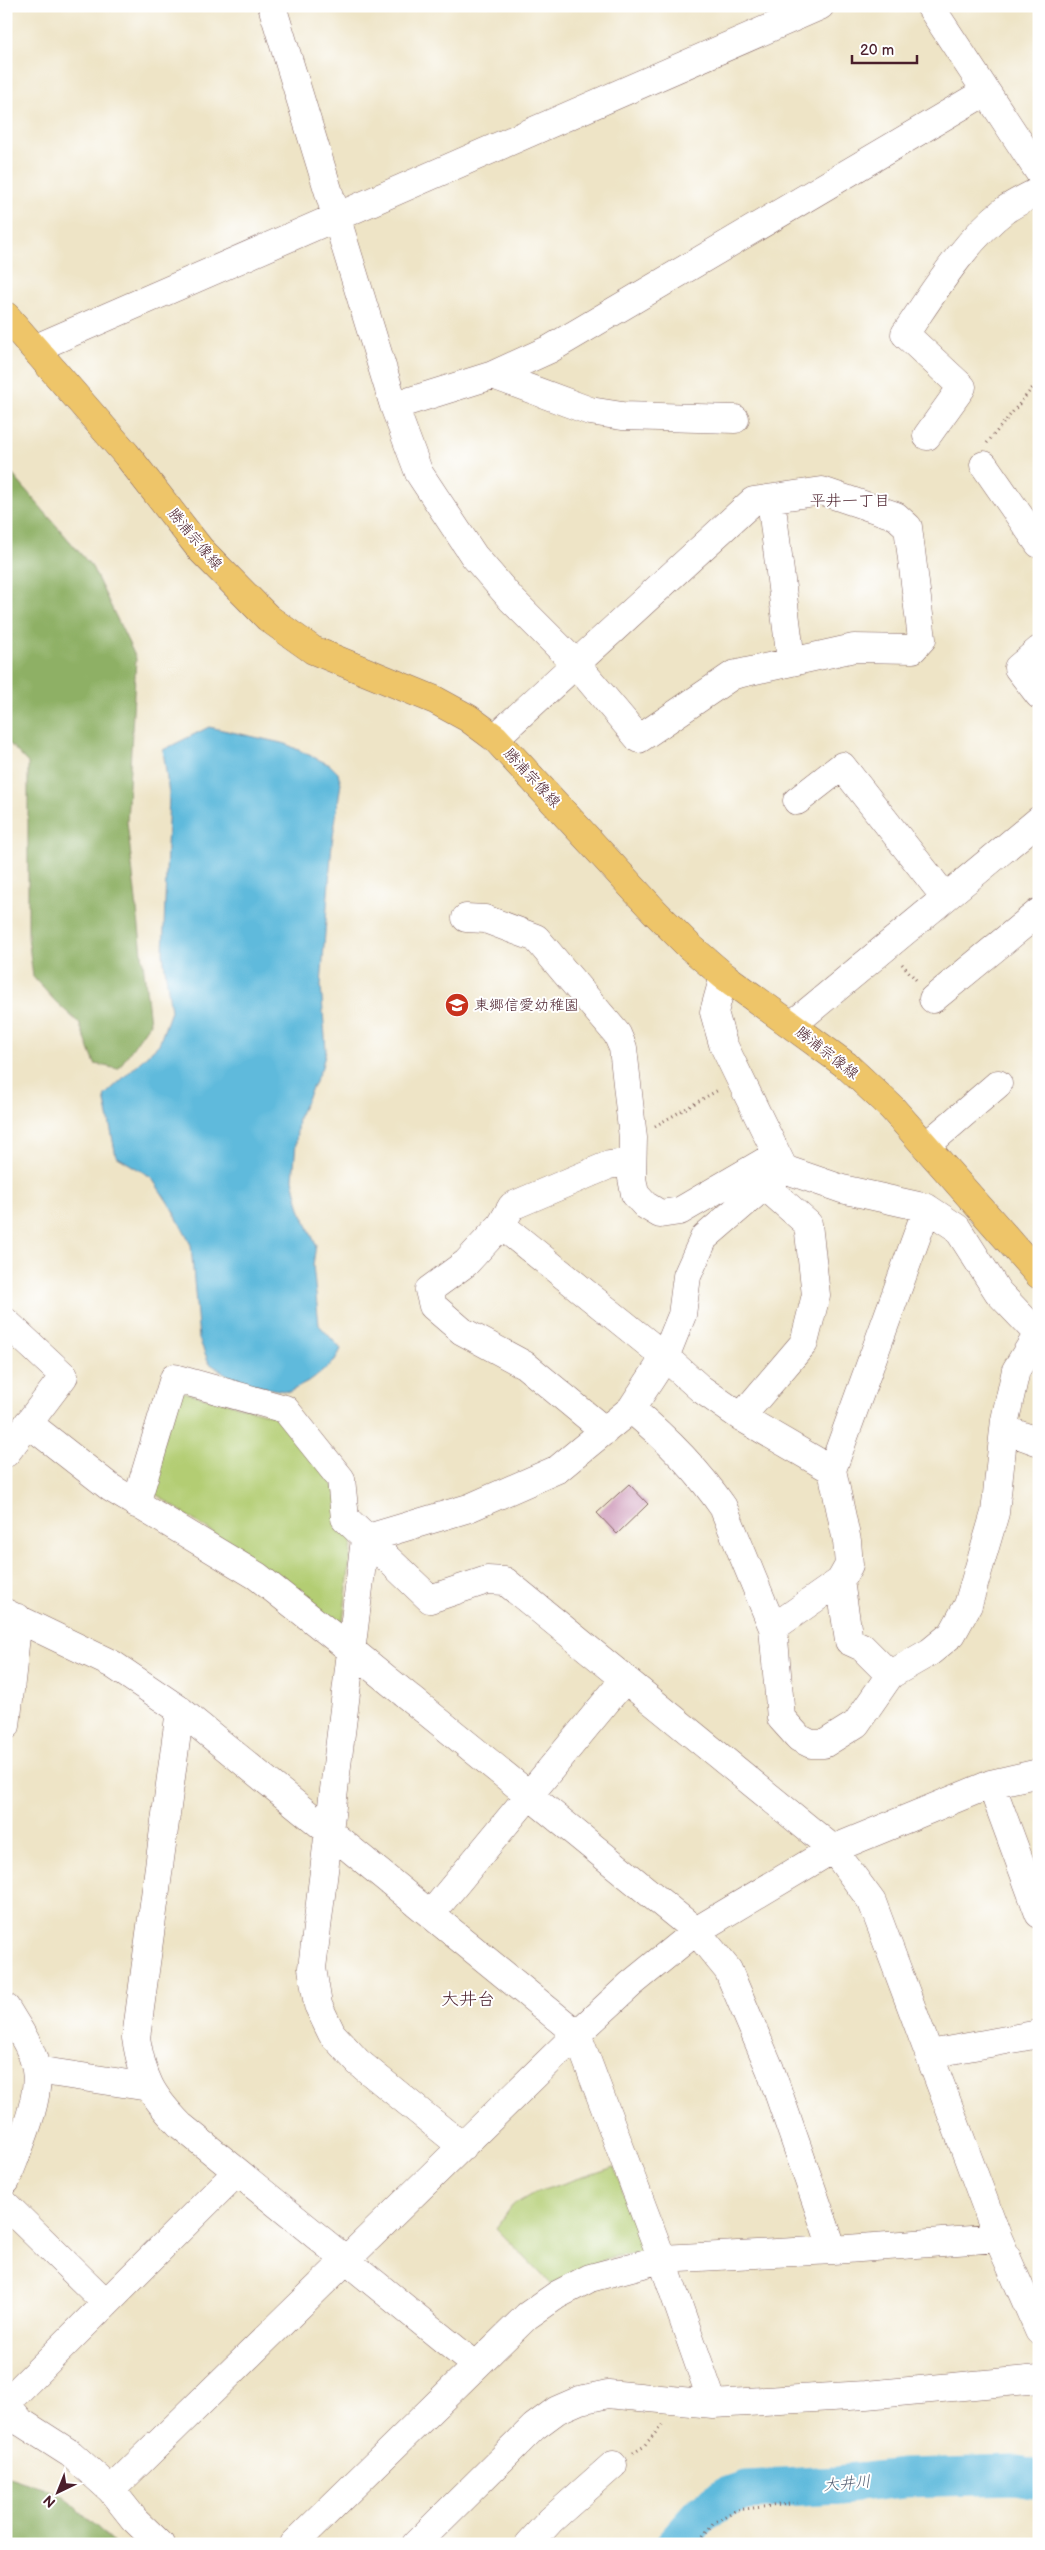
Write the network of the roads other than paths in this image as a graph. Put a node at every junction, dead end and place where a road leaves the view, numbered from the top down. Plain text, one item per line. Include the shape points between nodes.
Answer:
1 (272, 6) edge
2 (820, 6) edge
3 (930, 6) edge
4 (985, 92) junction
5 (1039, 172) edge
6 (1039, 191) edge
7 (336, 217) junction
8 (6, 316) edge
9 (36, 348) junction
10 (493, 375) junction
11 (394, 406) junction
12 (735, 419) dead end
13 (927, 436) dead end
14 (984, 465) road end
15 (771, 499) junction
16 (1039, 544) edge
17 (1039, 650) edge
18 (791, 660) junction
19 (576, 664) junction
20 (1039, 696) edge
21 (495, 738) junction
22 (798, 801) dead end
23 (1039, 820) edge
24 (945, 897) junction
25 (1039, 912) edge
26 (466, 918) dead end
27 (724, 976) junction
28 (933, 1000) road end
29 (792, 1025) junction
30 (998, 1084) dead end
31 (926, 1146) junction
32 (632, 1150) junction
33 (775, 1170) junction
34 (927, 1208) junction
35 (501, 1225) junction
36 (1039, 1275) edge
37 (6, 1322) edge
38 (665, 1357) junction
39 (631, 1408) junction
40 (741, 1417) junction
41 (28, 1423) junction
42 (1004, 1429) junction
43 (605, 1431) junction
44 (1039, 1442) edge
45 (6, 1453) edge
46 (832, 1470) junction
47 (136, 1504) junction
48 (365, 1540) junction
49 (840, 1581) junction
50 (12, 1615) edge
51 (773, 1628) junction
52 (351, 1650) junction
53 (890, 1675) junction
54 (624, 1679) junction
55 (180, 1710) junction
56 (6, 1726) edge
57 (1039, 1772) edge
58 (991, 1784) junction
59 (530, 1796) junction
60 (328, 1829) junction
61 (833, 1849) junction
62 (431, 1914) junction
63 (1039, 1914) edge
64 (696, 1931) junction
65 (6, 2008) edge
66 (577, 2034) junction
67 (1039, 2034) edge
68 (930, 2054) junction
69 (36, 2070) junction
70 (148, 2087) junction
71 (463, 2146) junction
72 (237, 2172) junction
73 (6, 2181) edge
74 (6, 2205) edge
75 (998, 2238) junction
76 (833, 2250) junction
77 (662, 2259) junction
78 (347, 2261) junction
79 (106, 2303) junction
80 (1039, 2331) edge
81 (475, 2365) junction
82 (1039, 2379) edge
83 (6, 2403) edge
84 (713, 2404) junction
85 (613, 2465) road end
86 (111, 2490) junction
87 (160, 2544) edge
88 (294, 2544) edge
89 (416, 2544) edge
90 (529, 2544) edge

1 - 7 street
2 - 7 street
3 - 4 street
4 - 5 street
4 - 10 street via 550,349
6 - 13 street via 1005,210 979,234 905,334 962,387
7 - 9 street
7 - 11 street
8 - 9 main road, 勝浦宗像線
9 - 21 main road, 勝浦宗像線 via 126,454 200,549 268,618 313,650 435,700
10 - 11 street
10 - 12 street via 590,411 622,416
11 - 19 street via 419,473 474,556 512,600
14 - 16 street
15 - 18 street
15 - 18 street via 822,491 896,516 908,527 922,638 914,649 854,648
15 - 19 street via 753,501
17 - 20 street via 1018,668
18 - 19 street via 733,675 639,739
19 - 21 street
21 - 27 main road, 勝浦宗像線 via 656,913
22 - 24 street via 842,766
23 - 24 street
24 - 29 street
25 - 28 street
26 - 32 street via 485,919 536,938 609,1023 623,1048
27 - 29 main road, 勝浦宗像線
27 - 33 street via 714,1012 723,1044
29 - 31 main road, 勝浦宗像線 via 846,1065 892,1108
30 - 31 street
31 - 36 main road, 勝浦宗像線
32 - 33 street via 635,1194 644,1205 660,1214 680,1211
32 - 35 street via 609,1165 512,1206
33 - 34 street
33 - 38 street via 704,1238 687,1276 682,1315
33 - 40 street via 808,1224 816,1295 804,1343
34 - 42 street via 957,1228 998,1292 1038,1334 1016,1370
34 - 46 street
35 - 38 street
35 - 43 street via 466,1262 429,1290 433,1306 462,1331 525,1365
37 - 41 street via 64,1376
38 - 39 street
38 - 40 street via 701,1389
39 - 43 street
39 - 51 street via 667,1439 723,1507
40 - 46 street
41 - 45 street
41 - 47 street
42 - 44 street
42 - 53 street via 995,1513 968,1605 952,1634 930,1652
43 - 48 street via 558,1469 468,1508
46 - 49 street via 849,1565
47 - 48 street via 174,1378 285,1409 340,1479 345,1518
47 - 52 street via 257,1576
48 - 52 street
48 - 54 street via 430,1599 487,1580 505,1581
49 - 51 street
49 - 53 street via 849,1641 862,1647
50 - 55 street via 112,1664
50 - 56 street
51 - 53 street via 781,1718 799,1738 811,1744 824,1744 856,1724
52 - 59 street
52 - 60 street
54 - 59 street
54 - 61 street
55 - 60 street
55 - 70 street via 136,2038
57 - 58 street
58 - 61 street
58 - 63 street
59 - 62 street
59 - 64 street
60 - 62 street
60 - 71 street via 312,1968 318,2005 332,2034 358,2062
61 - 64 street
61 - 68 street via 872,1902
62 - 66 street
64 - 66 street
64 - 76 street via 728,1970 770,2069
65 - 69 street via 25,2040
66 - 71 street
66 - 77 street
67 - 68 street
68 - 75 street
69 - 70 street
69 - 73 street via 34,2102
70 - 72 street via 180,2125
71 - 78 street
72 - 78 street
72 - 79 street
74 - 79 street
75 - 76 street
75 - 80 street
76 - 77 street
77 - 81 street via 590,2278 557,2295 527,2316
77 - 84 street
78 - 81 street
78 - 86 street
79 - 83 street
81 - 88 street
82 - 84 street via 866,2395
83 - 86 street via 21,2422 71,2454
84 - 89 street via 608,2394 580,2400 557,2410 534,2427
85 - 90 street
86 - 87 street via 134,2520

